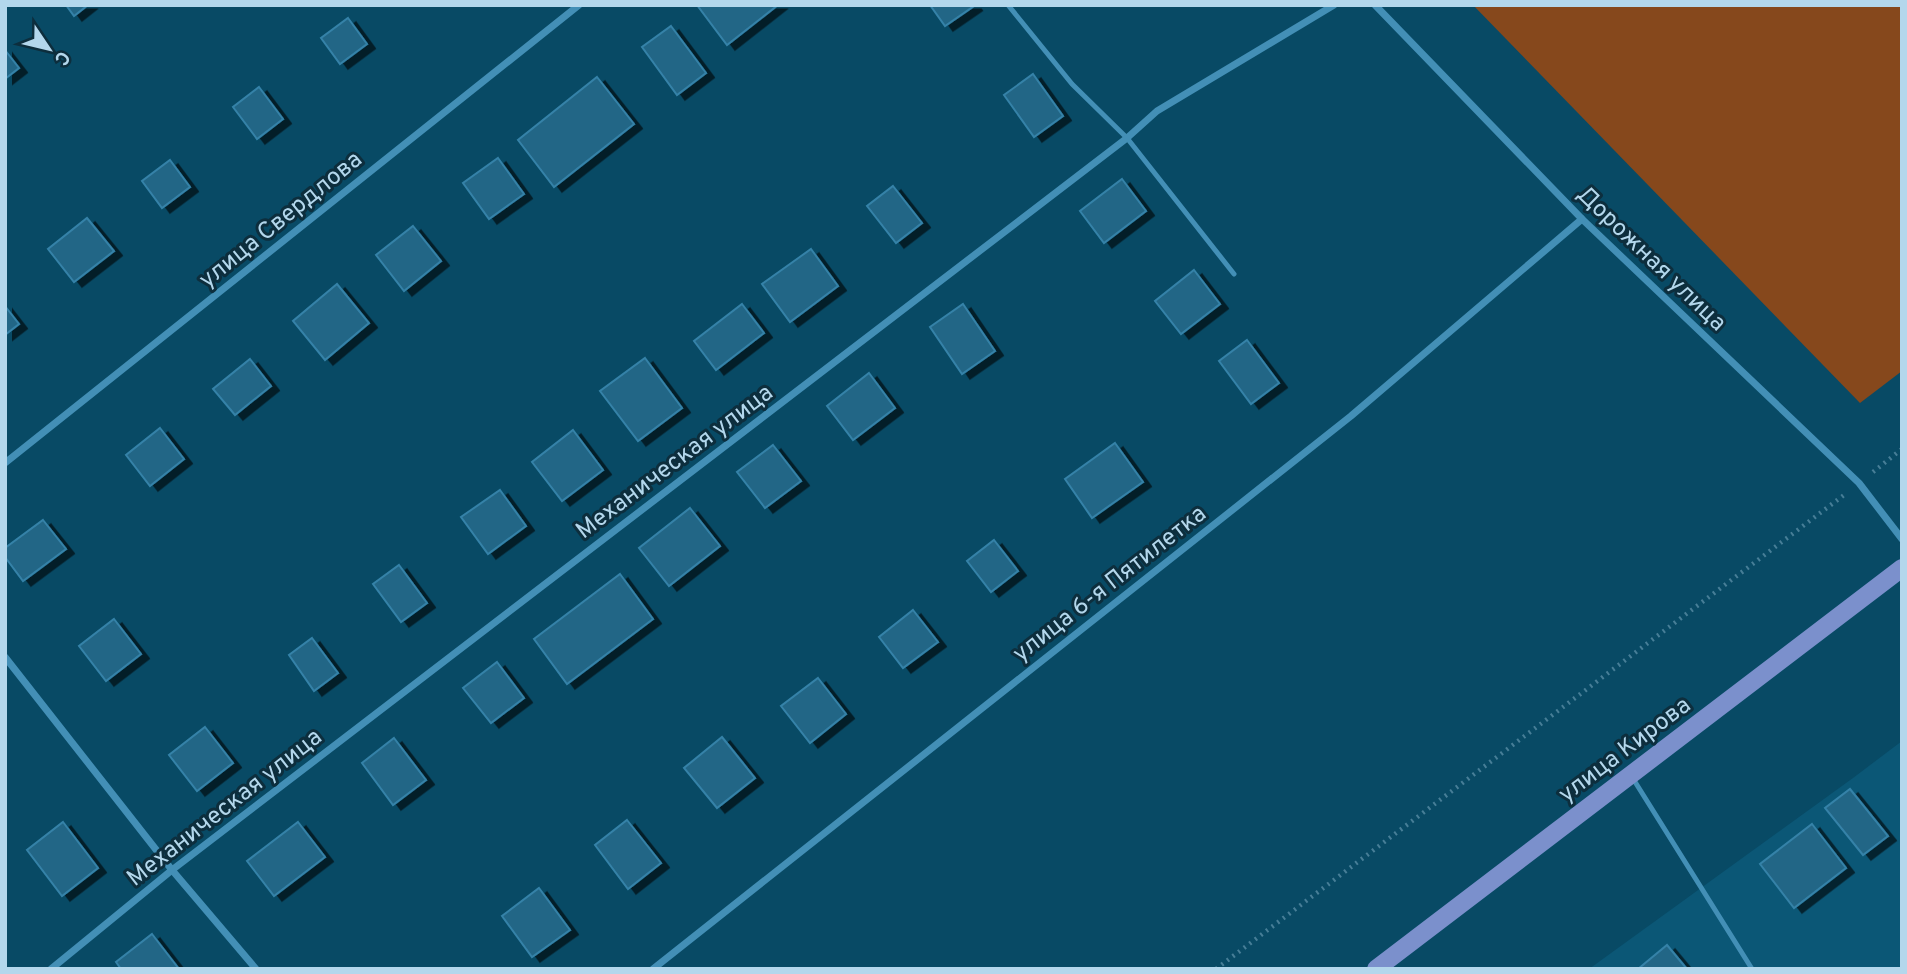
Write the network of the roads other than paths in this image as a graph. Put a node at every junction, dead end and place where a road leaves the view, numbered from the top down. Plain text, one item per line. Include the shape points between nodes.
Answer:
1 (579, 5) edge
2 (1008, 5) edge
3 (1334, 5) edge
4 (1375, 5) edge
5 (1127, 138) junction
6 (1582, 219) junction
7 (1234, 274) dead end
8 (5, 463) edge
9 (1902, 539) edge
10 (1902, 568) edge
11 (5, 657) edge
12 (1631, 775) junction
13 (172, 870) junction
14 (51, 969) edge
15 (256, 969) edge
16 (653, 969) edge
17 (1376, 969) edge
18 (1752, 969) edge

1 - 8 street, улица Свердлова
2 - 5 lane via 1072,84
3 - 5 street, Механическая улица via 1157,111
4 - 6 street, Дорожная улица
5 - 7 lane
5 - 13 street, Механическая улица
6 - 9 street, Дорожная улица via 1859,483
6 - 16 street, улица 6-я Пятилетка via 1351,416
10 - 12 main road, улица Кирова
11 - 13 street
12 - 17 main road, улица Кирова
12 - 18 lane
13 - 14 street, Механическая улица
13 - 15 street

